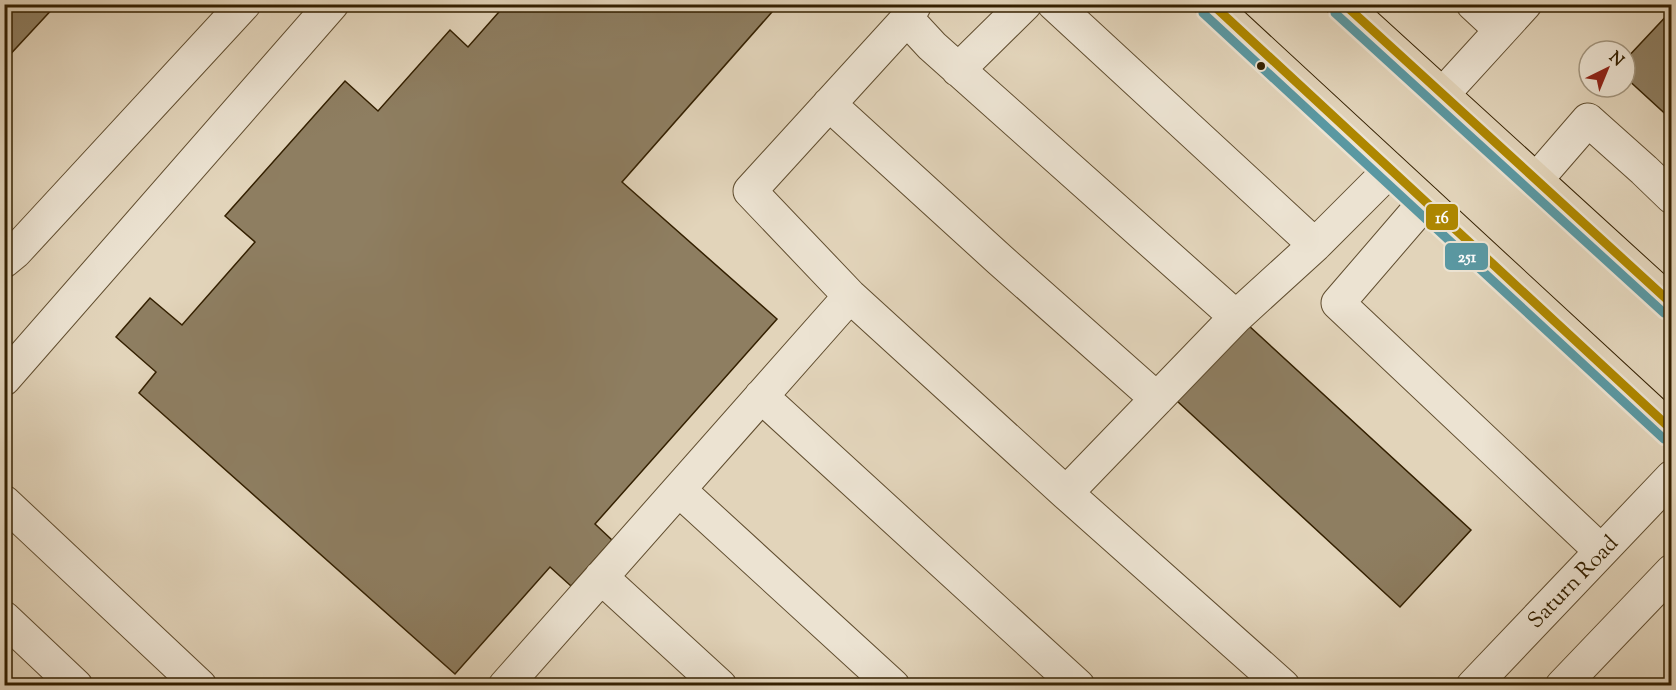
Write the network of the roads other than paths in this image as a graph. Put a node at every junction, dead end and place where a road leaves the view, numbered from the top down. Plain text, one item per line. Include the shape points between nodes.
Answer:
1 (244, 4) edge
2 (332, 4) edge
3 (1025, 4) edge
4 (1054, 4) edge
5 (1211, 4) edge
6 (1343, 4) edge
7 (1473, 4) edge
8 (1525, 4) edge
9 (911, 12) edge
10 (1501, 30) junction
11 (958, 70) junction
12 (1443, 95) junction
13 (829, 104) junction
14 (1390, 170) junction
15 (1536, 180) junction
16 (1671, 197) edge
17 (1425, 202) junction
18 (1315, 244) junction
19 (4, 261) edge
20 (850, 296) junction
21 (1671, 304) edge
22 (1236, 317) junction
23 (4, 380) edge
24 (761, 396) junction
25 (1157, 399) junction
26 (1671, 430) edge
27 (1671, 477) edge
28 (679, 490) junction
29 (1066, 493) junction
30 (4, 502) edge
31 (1601, 551) junction
32 (1671, 571) edge
33 (601, 577) junction
34 (4, 618) edge
35 (521, 680) edge
36 (1272, 682) edge
37 (76, 686) edge
38 (200, 686) edge
39 (720, 686) edge
40 (893, 686) edge
41 (1078, 686) edge
42 (1473, 686) edge
43 (1562, 686) edge

1 - 19 street
2 - 23 street
3 - 11 street
4 - 18 street
5 - 14 main road
6 - 12 main road
7 - 10 street
8 - 10 street
9 - 11 street via 932,46
9 - 13 street
10 - 12 street
11 - 22 street
12 - 15 main road
13 - 20 street via 750,191
13 - 25 street
14 - 17 main road
14 - 18 street
15 - 16 street via 1588,120
15 - 21 main road
17 - 26 main road
17 - 31 street via 1338,303
18 - 22 street
20 - 24 street
20 - 29 street
22 - 25 street
24 - 28 street
24 - 41 street
25 - 29 street
27 - 31 street, Saturn Road
28 - 33 street
28 - 40 street
29 - 36 street
30 - 38 street
31 - 42 street, Saturn Road
32 - 43 street
33 - 35 street
33 - 39 street
34 - 37 street

